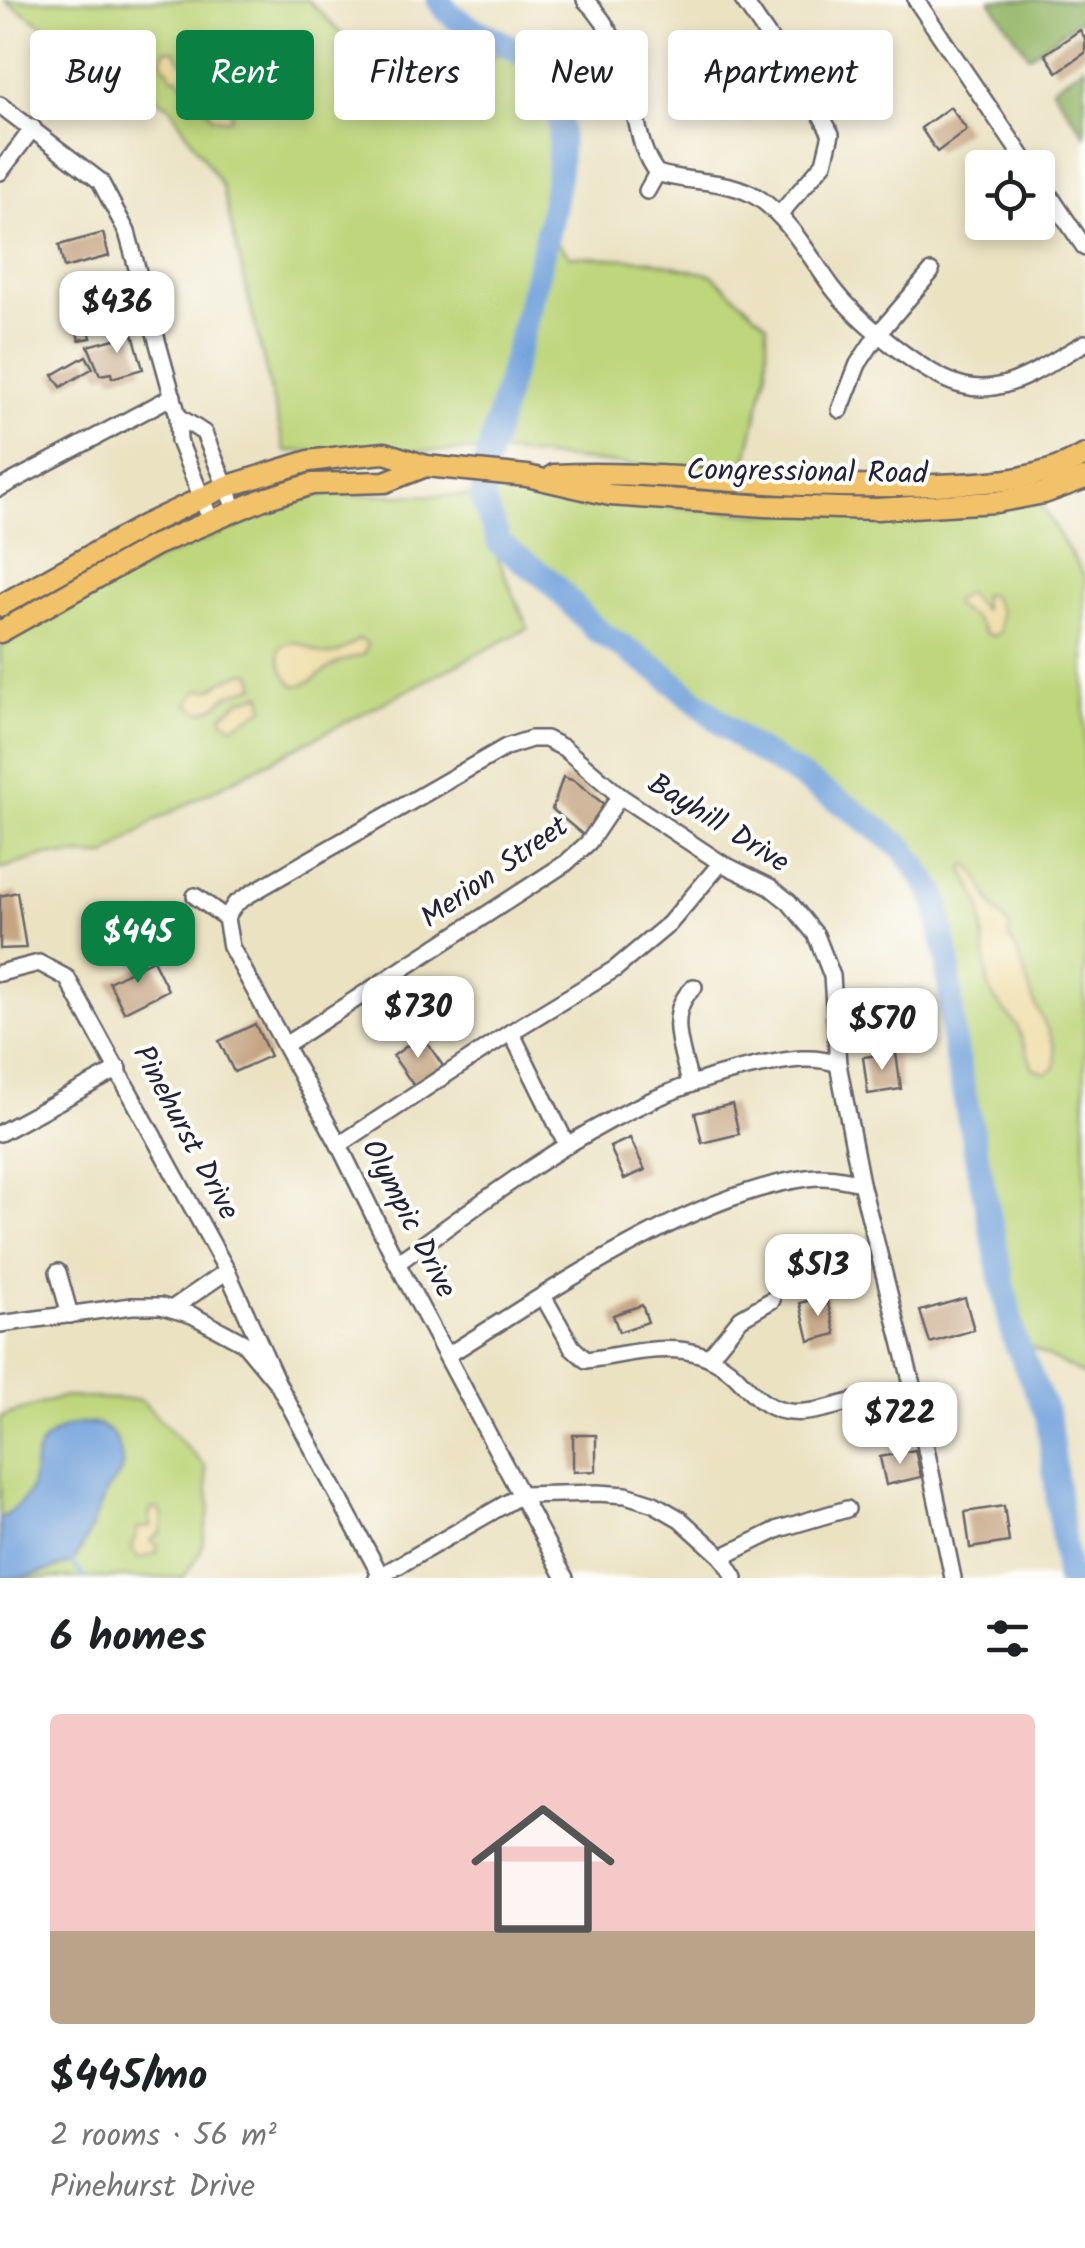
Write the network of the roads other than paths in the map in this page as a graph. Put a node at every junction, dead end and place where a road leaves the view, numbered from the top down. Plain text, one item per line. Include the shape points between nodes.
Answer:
1 (585, 0) edge
2 (743, 0) edge
3 (916, 0) edge
4 (0, 105) edge
5 (33, 128) junction
6 (849, 130) dead end
7 (831, 134) junction
8 (1018, 150) edge
9 (0, 172) edge
10 (657, 172) junction
11 (648, 191) dead end
12 (1055, 203) edge
13 (779, 215) junction
14 (1085, 248) edge
15 (930, 272) dead end
16 (878, 334) junction
17 (1085, 344) edge
18 (172, 396) junction
19 (840, 410) dead end
20 (178, 416) junction
21 (1085, 455) edge
22 (426, 466) junction
23 (525, 476) junction
24 (1085, 478) edge
25 (226, 487) junction
26 (0, 488) edge
27 (201, 499) junction
28 (236, 510) junction
29 (211, 521) junction
30 (0, 606) edge
31 (0, 632) edge
32 (620, 796) junction
33 (721, 862) junction
34 (195, 896) dead end
35 (226, 918) junction
36 (0, 973) edge
37 (694, 987) dead end
38 (510, 1032) junction
39 (285, 1045) junction
40 (838, 1064) junction
41 (119, 1069) junction
42 (690, 1084) junction
43 (0, 1134) edge
44 (566, 1143) junction
45 (339, 1145) junction
46 (861, 1183) junction
47 (396, 1263) junction
48 (228, 1270) junction
49 (58, 1272) dead end
50 (543, 1296) junction
51 (772, 1300) dead end
52 (173, 1308) junction
53 (70, 1315) junction
54 (0, 1324) edge
55 (448, 1354) junction
56 (581, 1357) junction
57 (709, 1357) junction
58 (572, 1372) dead end
59 (278, 1384) junction
60 (916, 1396) junction
61 (520, 1495) junction
62 (846, 1509) dead end
63 (722, 1557) junction
64 (380, 1577) edge
65 (565, 1578) edge
66 (735, 1578) edge
67 (953, 1578) edge

1 - 10 street via 610,30 642,146
2 - 7 street
3 - 8 street
4 - 5 street
5 - 9 street
5 - 18 street via 100,181 114,204
6 - 7 street
7 - 13 street via 824,163
10 - 11 street
10 - 13 street via 730,186
12 - 14 street
13 - 16 street via 836,293
15 - 16 street
16 - 17 street via 965,386 1001,386
16 - 19 street
18 - 20 street
18 - 26 street
20 - 25 street via 204,433
20 - 27 street via 179,441
21 - 23 main road, Congressional Road via 993,483 875,488 613,472
22 - 23 main road, Congressional Road
22 - 25 main road, Congressional Road via 385,454 341,456
22 - 28 main road, Congressional Road via 385,482 312,484
23 - 24 main road, Congressional Road via 610,496 877,509 996,502
25 - 27 main road, Congressional Road
25 - 28 street
27 - 29 street
27 - 30 main road, Congressional Road
28 - 29 main road, Congressional Road
29 - 31 main road, Congressional Road
32 - 33 street, Bayhill Drive
32 - 35 street, Bayhill Drive via 564,748 546,740 520,742 250,894
32 - 39 street, Merion Street via 566,863
33 - 38 street via 645,946
33 - 40 street, Bayhill Drive via 770,886 816,935 832,976
34 - 35 street
35 - 39 street, Olympic Drive via 231,947
36 - 41 street, Pinehurst Drive via 39,964 67,978
37 - 42 street via 677,1011
38 - 44 street
38 - 45 street
39 - 45 street, Olympic Drive
40 - 42 street via 804,1058
40 - 46 street, Bayhill Drive
41 - 43 street
41 - 48 street, Pinehurst Drive
42 - 44 street
44 - 47 street
45 - 47 street, Olympic Drive
46 - 50 street via 810,1177 736,1198 650,1234
46 - 60 street, Bayhill Drive
47 - 55 street, Olympic Drive
48 - 52 street
48 - 59 street, Pinehurst Drive
49 - 53 street
50 - 55 street
50 - 56 street
51 - 57 street via 740,1318
52 - 53 street
52 - 59 street via 244,1343
53 - 54 street
55 - 61 street, Olympic Drive
56 - 57 street via 674,1348
56 - 58 street
57 - 60 street via 760,1402 791,1412
59 - 64 street
60 - 67 street, Bayhill Drive
61 - 63 street via 626,1496 654,1504
61 - 64 street
61 - 65 street, Olympic Drive
62 - 63 street via 779,1529
63 - 66 street

